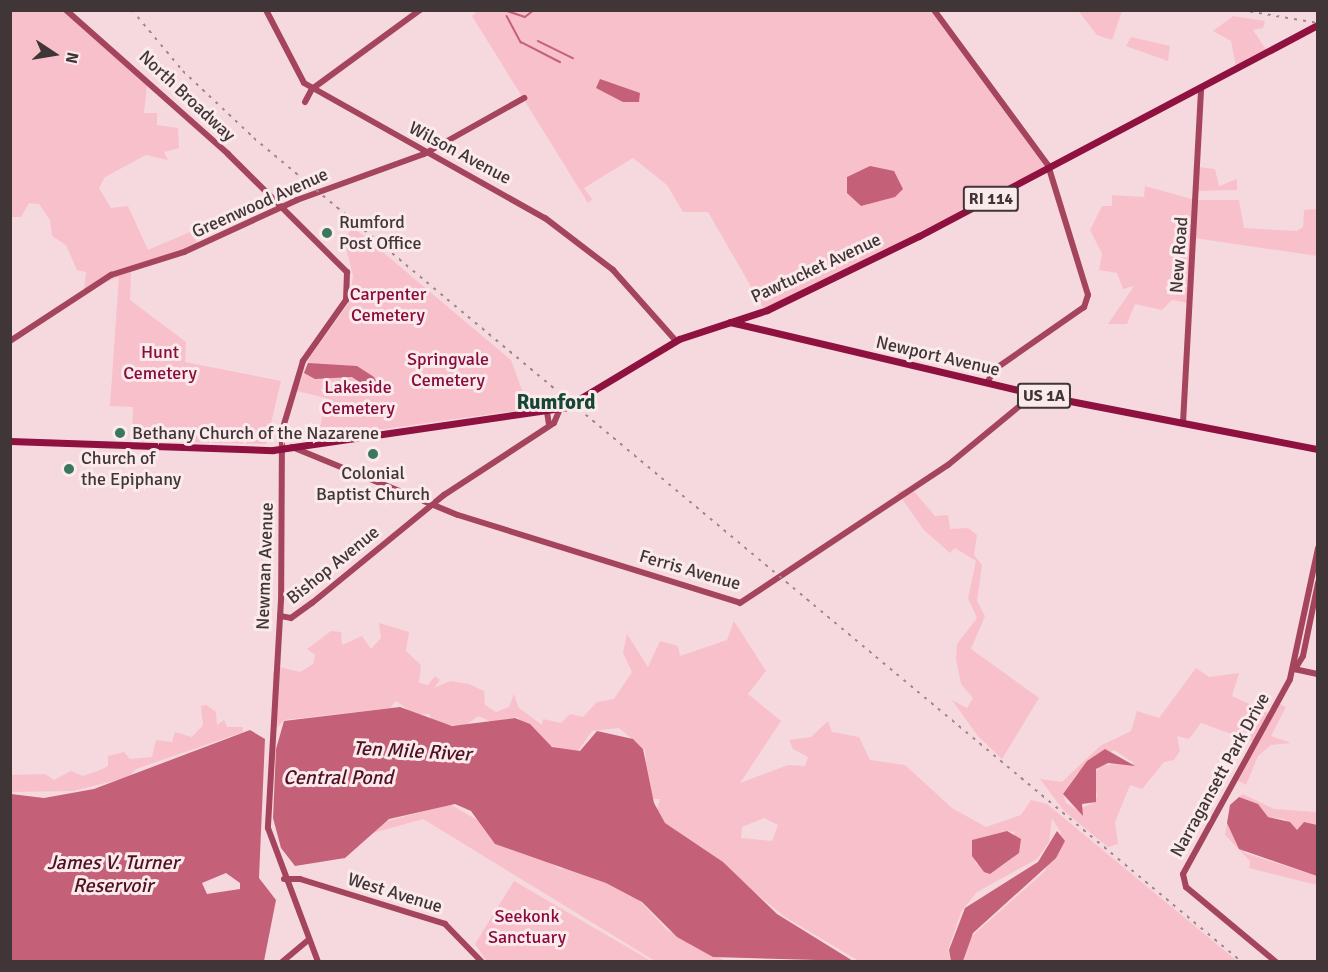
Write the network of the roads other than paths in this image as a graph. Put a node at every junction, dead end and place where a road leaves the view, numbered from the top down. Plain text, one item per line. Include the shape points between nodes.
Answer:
1 (66, 10) edge
2 (266, 10) edge
3 (420, 10) edge
4 (934, 10) edge
5 (1317, 25) edge
6 (1201, 88) junction
7 (312, 89) junction
8 (524, 98) dead end
9 (305, 102) dead end
10 (428, 152) junction
11 (1049, 170) junction
12 (284, 206) junction
13 (758, 313) junction
14 (730, 322) junction
15 (759, 330) junction
16 (10, 341) edge
17 (676, 341) junction
18 (987, 383) junction
19 (1034, 394) junction
20 (560, 409) junction
21 (547, 412) junction
22 (1183, 423) junction
23 (549, 424) junction
24 (10, 441) edge
25 (292, 447) junction
26 (283, 448) junction
27 (1317, 449) edge
28 (432, 505) junction
29 (1317, 548) edge
30 (1317, 583) edge
31 (280, 616) junction
32 (1294, 669) junction
33 (1317, 674) edge
34 (284, 879) junction
35 (309, 939) junction
36 (282, 962) edge
37 (318, 962) edge
38 (482, 962) edge
39 (1276, 962) edge

1 - 12 street, North Broadway
2 - 7 street, Wilson Avenue via 291,66
3 - 7 street
4 - 11 street
5 - 6 main road, Pawtucket Avenue / RI 114
6 - 11 main road, Pawtucket Avenue / RI 114
6 - 22 street, New Road
7 - 9 street
7 - 10 street, Wilson Avenue
8 - 10 street, Greenwood Avenue
10 - 12 street, Greenwood Avenue
10 - 17 street, Wilson Avenue via 545,218 600,258 657,314
11 - 13 main road, Pawtucket Avenue / RI 114
11 - 18 street via 1088,302 995,369
12 - 16 street, Greenwood Avenue via 184,252 111,275
12 - 26 street, Newman Avenue via 344,265 349,286 342,308 299,370 282,431
13 - 14 main road, Pawtucket Avenue / RI 114
13 - 15 main road via 752,321
14 - 15 main road, Newport Avenue / US 1A
14 - 17 main road, Pawtucket Avenue
15 - 18 main road, Newport Avenue / US 1A
17 - 20 main road, Pawtucket Avenue via 578,403
18 - 19 main road, Newport Avenue / US 1A
19 - 22 main road, Newport Avenue / US 1A
19 - 28 street, Ferris Avenue via 948,465 740,603
20 - 21 main road, Pawtucket Avenue
20 - 23 street, Bishop Avenue
21 - 23 street
21 - 25 main road, Pawtucket Avenue via 429,423
22 - 27 main road, Newport Avenue / US 1A
23 - 28 street, Bishop Avenue
24 - 26 main road, Pawtucket Avenue
25 - 26 main road, Pawtucket Avenue
25 - 28 street, Ferris Avenue
26 - 31 street, Newman Avenue
28 - 31 street, Bishop Avenue via 291,618
29 - 32 street, Narragansett Park Drive
30 - 32 street, Narragansett Park Drive via 1303,656
31 - 34 street, Newman Avenue via 268,828
32 - 33 street
32 - 39 street, Narragansett Park Drive via 1182,880
34 - 35 street, Newman Avenue
34 - 38 street, West Avenue via 445,924
35 - 36 street
35 - 37 street, Newman Avenue

